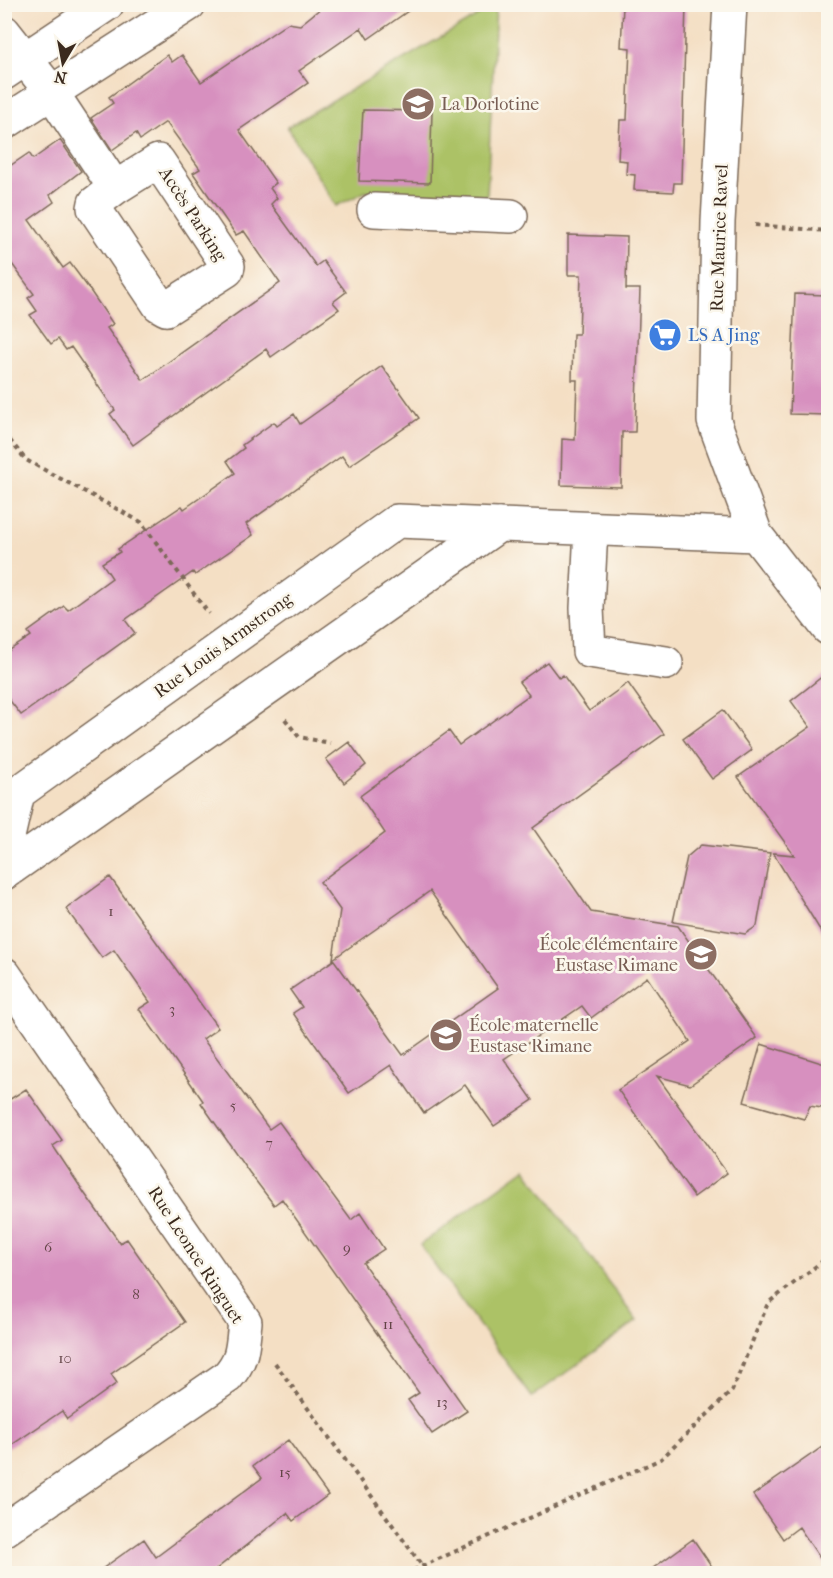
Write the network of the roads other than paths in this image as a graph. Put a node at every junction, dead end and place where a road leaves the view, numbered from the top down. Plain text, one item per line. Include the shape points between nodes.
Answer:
1 (106, 4) edge
2 (189, 4) edge
3 (730, 4) edge
4 (4, 32) edge
5 (15, 66) edge
6 (52, 93) junction
7 (4, 123) edge
8 (115, 188) dead end
9 (374, 210) dead end
10 (511, 216) dead end
11 (499, 525) junction
12 (591, 529) junction
13 (756, 536) junction
14 (828, 628) edge
15 (666, 663) dead end
16 (4, 854) edge
17 (4, 873) edge
18 (4, 974) edge
19 (4, 1530) edge

1 - 5 street
2 - 6 street
3 - 13 street, Rue Maurice Ravel via 718,222 714,421
4 - 5 street
5 - 6 street
6 - 7 street
6 - 8 street
9 - 10 street
11 - 12 street, Rue Louis Armstrong
11 - 16 street, Rue Louis Armstrong via 398,521 18,793
11 - 17 street
12 - 13 street, Rue Louis Armstrong
12 - 15 street via 589,651
13 - 14 street
18 - 19 street, Rue Leonce Ringuet via 245,1322 242,1354 227,1377

